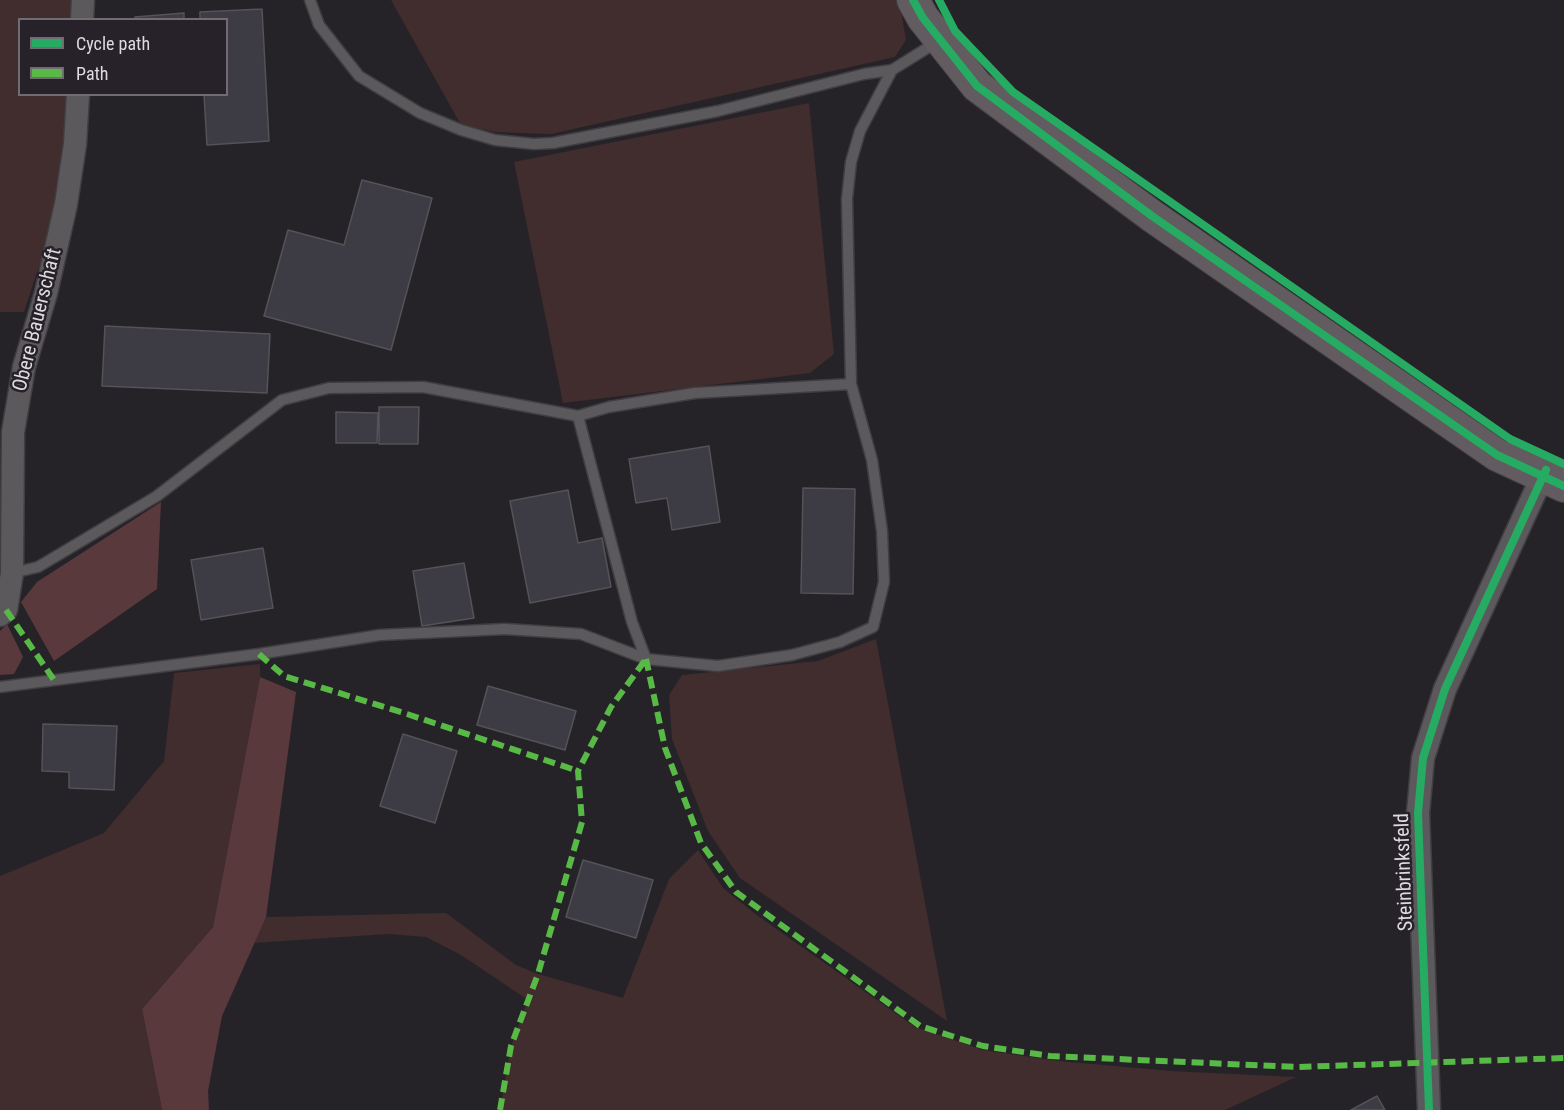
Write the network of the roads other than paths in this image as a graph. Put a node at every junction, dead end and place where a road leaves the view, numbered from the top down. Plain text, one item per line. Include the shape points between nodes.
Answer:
1 (83, 0) edge
2 (310, 0) edge
3 (913, 0) edge
4 (82, 18) edge
5 (940, 40) junction
6 (892, 70) junction
7 (78, 96) edge
8 (851, 384) junction
9 (578, 416) junction
10 (1553, 481) edge
11 (12, 573) junction
12 (0, 615) edge
13 (646, 659) junction
14 (0, 687) edge
15 (1429, 1110) edge

1 - 4 street
2 - 6 lane via 319,25 359,76 420,113 495,140 553,143 718,111
3 - 5 street
5 - 6 lane
5 - 10 street via 977,86 1152,216 1497,455
6 - 8 lane via 860,131 850,162 847,199
7 - 11 street, Obere Bauerschaft via 66,204 24,367 13,432
8 - 9 lane via 695,393
8 - 13 lane via 872,460 882,531 884,582 873,627 840,642 792,655 718,666
9 - 11 lane via 423,387 329,388 282,400 157,496 38,567
9 - 13 lane via 632,622
10 - 15 street, Steinbrinksfeld via 1445,689 1423,758 1418,813
11 - 12 street, Obere Bauerschaft via 6,610
13 - 14 lane via 581,634 505,629 380,635

